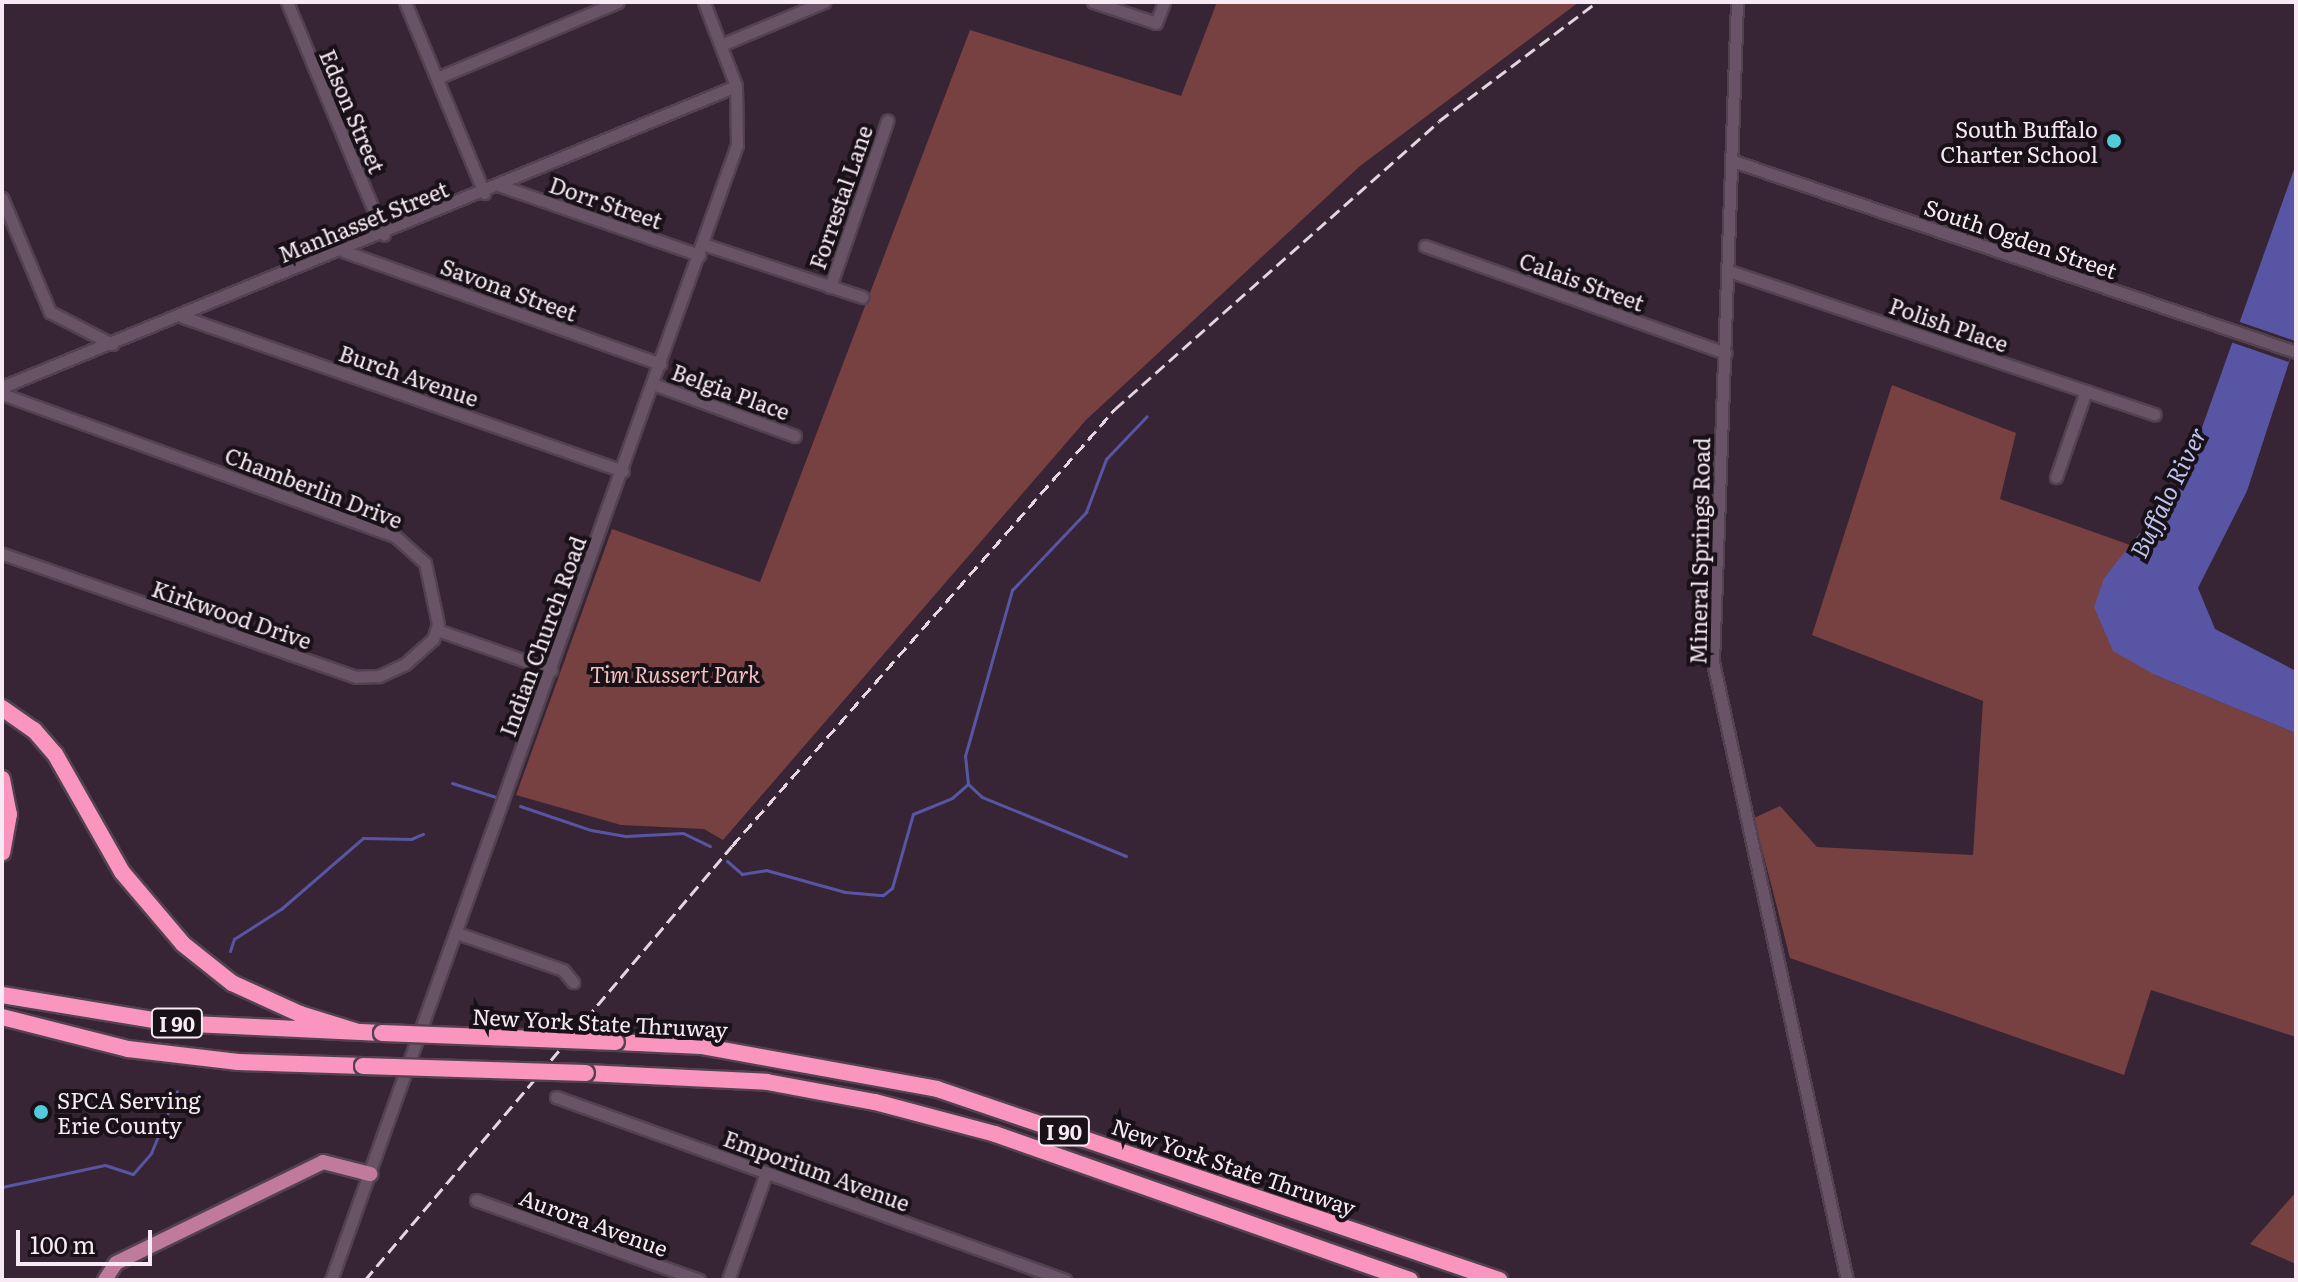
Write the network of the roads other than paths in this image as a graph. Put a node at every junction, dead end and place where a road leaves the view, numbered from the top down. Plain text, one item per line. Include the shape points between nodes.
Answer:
1 (287, 2) edge
2 (405, 2) edge
3 (618, 2) edge
4 (704, 2) edge
5 (824, 2) edge
6 (1093, 2) edge
7 (1164, 2) edge
8 (1737, 2) edge
9 (721, 45) junction
10 (437, 78) junction
11 (736, 86) junction
12 (887, 121) dead end
13 (1733, 161) junction
14 (501, 186) junction
15 (484, 193) junction
16 (2, 198) edge
17 (384, 235) junction
18 (1425, 246) dead end
19 (701, 249) junction
20 (343, 251) junction
21 (1729, 271) junction
22 (830, 287) junction
23 (862, 297) dead end
24 (183, 317) junction
25 (112, 344) junction
26 (2295, 351) edge
27 (1726, 353) junction
28 (661, 364) junction
29 (653, 384) junction
30 (2, 387) edge
31 (2086, 391) junction
32 (2, 394) edge
33 (2155, 414) dead end
34 (795, 436) dead end
35 (623, 471) junction
36 (2056, 477) dead end
37 (2, 554) edge
38 (437, 630) junction
39 (551, 670) junction
40 (2, 708) edge
41 (2, 779) edge
42 (2, 852) edge
43 (457, 933) junction
44 (573, 982) dead end
45 (2, 995) edge
46 (2, 1017) edge
47 (2, 1030) edge
48 (355, 1031) junction
49 (50, 1033) junction
50 (556, 1097) dead end
51 (766, 1173) junction
52 (370, 1174) junction
53 (476, 1200) dead end
54 (105, 1280) edge
55 (331, 1280) edge
56 (699, 1280) edge
57 (728, 1280) edge
58 (1065, 1280) edge
59 (1410, 1280) edge
60 (1499, 1280) edge
61 (1847, 1280) edge

1 - 17 street, Edson Street
2 - 10 street
3 - 10 street
4 - 9 street, Indian Church Road
5 - 9 street
6 - 7 street via 1156,23
8 - 13 street, Mineral Springs Road
9 - 11 street, Indian Church Road
10 - 15 street
11 - 14 street, Manhasset Street
11 - 19 street, Indian Church Road via 737,145
12 - 22 street, Forrestal Lane
13 - 21 street, Mineral Springs Road
13 - 26 street, South Ogden Street
14 - 15 street, Manhasset Street
14 - 19 street, Dorr Street
15 - 17 street, Manhasset Street
16 - 25 street via 50,312
17 - 20 street, Manhasset Street
18 - 27 street, Calais Street
19 - 22 street, Dorr Street
19 - 28 street, Indian Church Road
20 - 24 street, Manhasset Street
20 - 28 street, Savona Street
21 - 27 street, Mineral Springs Road
21 - 31 street, Polish Place
22 - 23 street, Dorr Street
24 - 25 street, Manhasset Street
24 - 35 street, Burch Avenue
25 - 30 street, Manhasset Street
27 - 61 street, Mineral Springs Road via 1713,662
28 - 29 street, Indian Church Road
29 - 34 street, Belgia Place
29 - 35 street, Indian Church Road
31 - 33 street, Polish Place
31 - 36 street
32 - 38 street, Chamberlin Drive via 395,536 425,563 435,592
35 - 39 street, Indian Church Road
37 - 38 street, Kirkwood Drive via 356,677 379,676 405,664
38 - 39 street
39 - 43 street, Indian Church Road
40 - 48 highway via 34,730 55,754 141,900 183,944 232,983 300,1014
41 - 42 highway via 9,814
43 - 44 street via 563,970
43 - 52 street, Indian Church Road
45 - 48 highway, New York State Thruway / I 90 via 115,1017
46 - 49 highway, I 90
47 - 49 highway
48 - 60 highway, New York State Thruway / I 90, bridge via 701,1046 937,1089
49 - 59 highway, I 90, bridge via 238,1062 767,1082 875,1102 995,1134
50 - 51 street, Emporium Avenue
51 - 57 street
51 - 58 street, Emporium Avenue
52 - 54 main road via 323,1162 116,1263
52 - 55 street, Indian Church Road
53 - 56 street, Aurora Avenue

